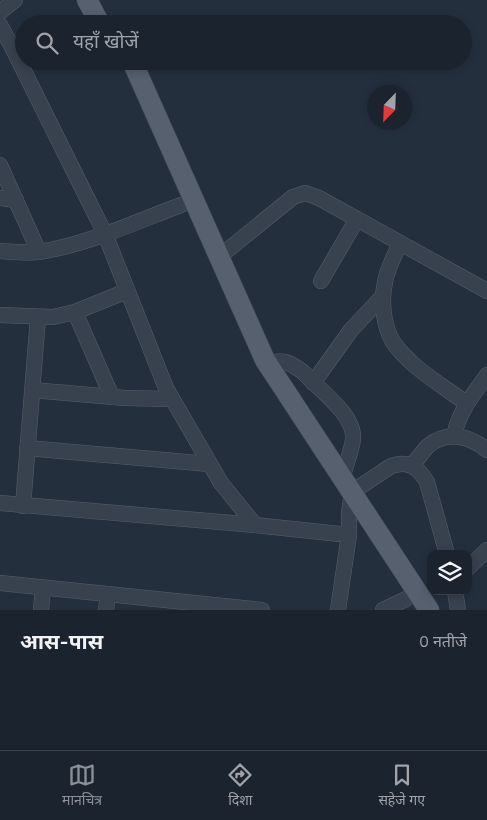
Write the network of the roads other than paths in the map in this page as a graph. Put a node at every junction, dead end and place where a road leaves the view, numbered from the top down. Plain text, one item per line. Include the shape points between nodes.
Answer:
1 (15, 0) edge
2 (87, 0) edge
3 (103, 0) edge
4 (0, 12) edge
5 (95, 15) edge
6 (110, 15) edge
7 (0, 25) edge
8 (15, 53) edge
9 (23, 70) edge
10 (121, 70) edge
11 (136, 70) edge
12 (0, 165) edge
13 (0, 198) edge
14 (16, 200) junction
15 (181, 205) junction
16 (357, 219) junction
17 (105, 234) junction
18 (400, 243) junction
19 (0, 251) edge
20 (39, 252) junction
21 (219, 257) junction
22 (321, 281) dead end
23 (127, 291) junction
24 (487, 291) edge
25 (382, 297) junction
26 (75, 312) junction
27 (0, 315) edge
28 (38, 317) junction
29 (268, 365) junction
30 (487, 375) edge
31 (313, 383) junction
32 (32, 390) junction
33 (112, 397) junction
34 (171, 399) junction
35 (466, 403) junction
36 (454, 436) junction
37 (27, 448) junction
38 (486, 448) edge
39 (209, 464) junction
40 (412, 465) junction
41 (347, 485) junction
42 (0, 504) edge
43 (23, 506) junction
44 (349, 512) junction
45 (255, 525) junction
46 (349, 535) junction
47 (446, 550) edge
48 (487, 550) edge
49 (472, 564) edge
50 (0, 583) edge
51 (43, 588) junction
52 (108, 594) junction
53 (456, 595) edge
54 (410, 605) edge
55 (41, 610) edge
56 (106, 610) edge
57 (262, 610) edge
58 (338, 610) edge
59 (383, 610) edge
60 (430, 610) edge
61 (458, 610) edge

1 - 4 street
2 - 5 main road
3 - 6 main road
7 - 8 street
9 - 17 street
10 - 15 main road
11 - 21 main road
12 - 14 street
13 - 14 street
14 - 20 street
15 - 17 street
15 - 44 main road via 253,366
16 - 18 street
16 - 21 street via 312,194 300,194
16 - 22 street
17 - 20 street
17 - 23 street
18 - 24 street
18 - 25 street via 385,280
19 - 20 street
21 - 29 main road
23 - 26 street
23 - 34 street
25 - 31 street via 351,330
25 - 35 street via 392,341 410,361
26 - 28 street
26 - 33 street
27 - 28 street
28 - 32 street
29 - 31 street via 285,361
29 - 41 main road
30 - 35 street
31 - 41 street via 345,415 352,427
32 - 33 street
32 - 37 street
33 - 34 street
34 - 39 street
35 - 36 street via 456,422
36 - 38 street via 470,439
36 - 40 street via 429,446
37 - 39 street
37 - 43 street
39 - 45 street
40 - 41 street via 391,466
40 - 47 street via 427,482
41 - 44 street
41 - 60 main road
42 - 43 street
43 - 45 street
44 - 46 street
44 - 54 main road
45 - 46 street
46 - 58 street
48 - 49 street
50 - 51 street
51 - 52 street
51 - 55 street
52 - 56 street
52 - 57 street
53 - 61 street
54 - 59 street

